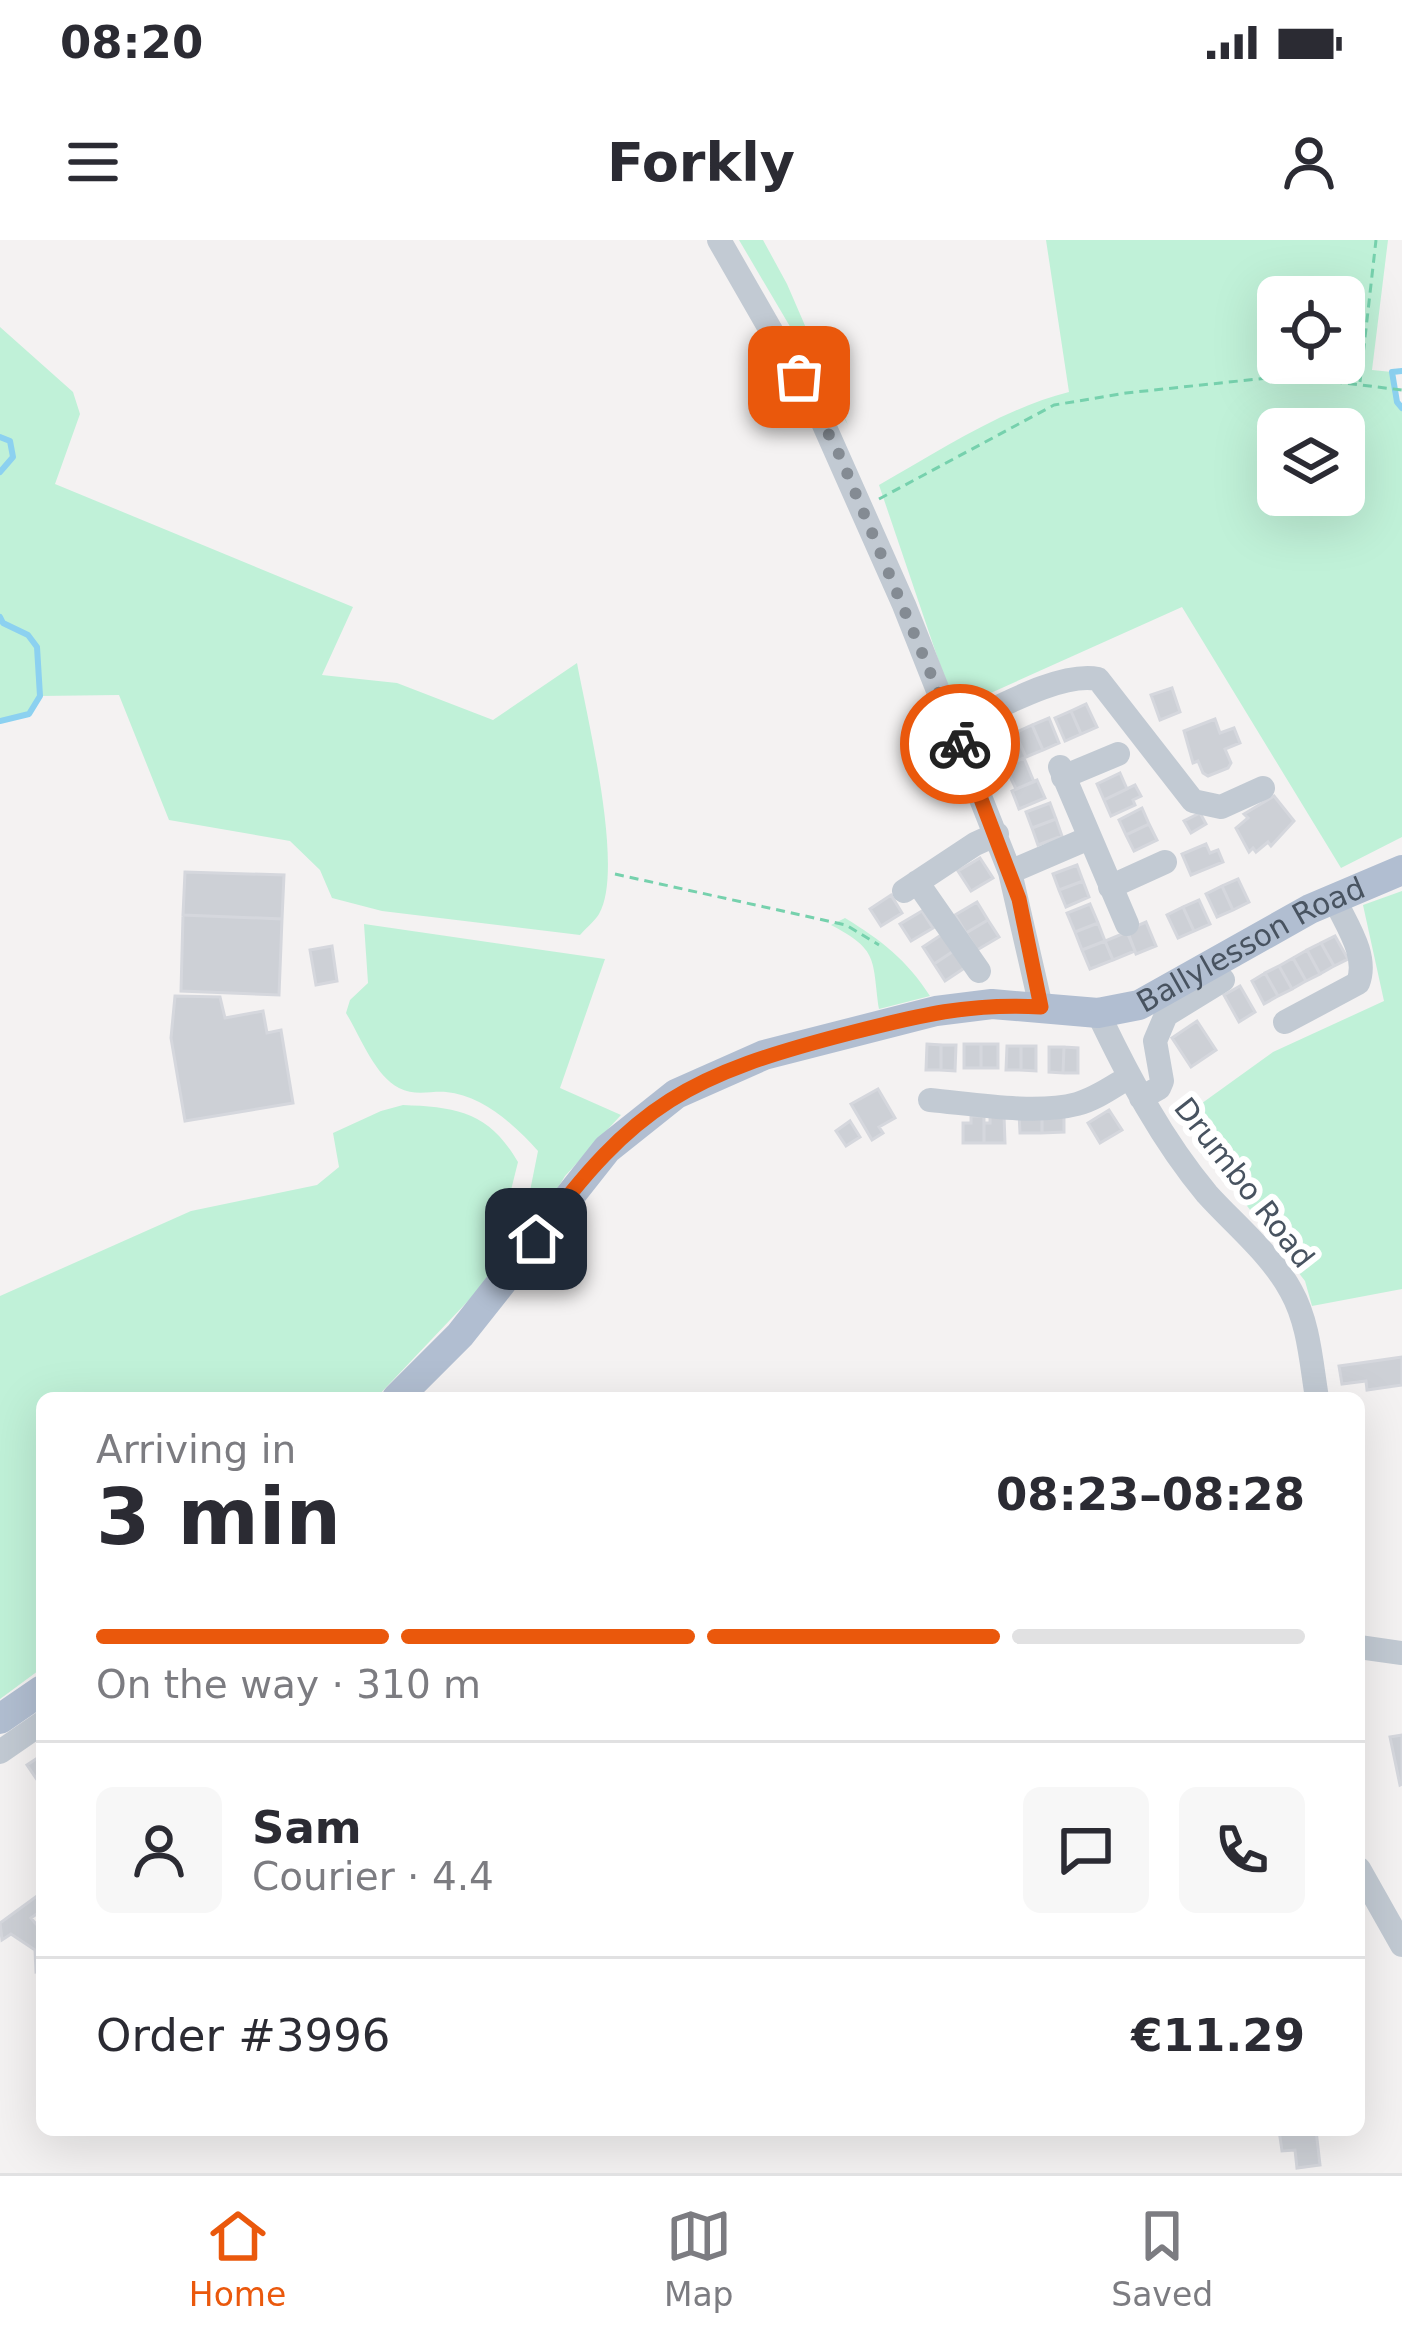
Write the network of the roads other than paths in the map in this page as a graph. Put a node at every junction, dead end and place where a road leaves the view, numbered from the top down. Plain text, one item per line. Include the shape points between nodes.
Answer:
1 (719, 240) edge
2 (953, 728) junction
3 (1118, 754) dead end
4 (1264, 788) dead end
5 (997, 834) junction
6 (1090, 838) junction
7 (1165, 862) dead end
8 (1402, 869) edge
9 (1010, 872) junction
10 (1110, 887) junction
11 (1334, 898) junction
12 (1127, 924) dead end
13 (979, 971) dead end
14 (1223, 980) dead end
15 (1041, 1007) junction
16 (1099, 1013) junction
17 (1285, 1022) dead end
18 (1135, 1087) junction
19 (930, 1100) dead end
20 (403, 1392) edge
21 (1316, 1392) edge
22 (1365, 1648) edge
23 (1402, 1653) edge
24 (36, 1705) edge
25 (36, 1709) edge
26 (0, 1719) edge
27 (0, 1752) edge
28 (1365, 1880) edge
29 (1402, 1946) edge

1 - 2 street via 820,416
2 - 4 street via 1084,676 1098,679 1192,801 1222,807
2 - 5 street
3 - 6 street via 1062,772
5 - 9 street
5 - 13 street via 910,887
6 - 9 street
6 - 10 street
7 - 10 street
8 - 11 main road, Ballylesson Road
9 - 15 street
10 - 12 street
11 - 16 main road, Ballylesson Road via 1154,998
11 - 17 street via 1363,969 1358,983
14 - 18 street via 1166,1015 1154,1042 1159,1088
15 - 16 main road
15 - 20 main road via 936,1012 764,1055 676,1094 607,1149 460,1335
16 - 18 street, Drumbo Road
18 - 19 street via 1074,1105
18 - 21 street, Drumbo Road via 1206,1192 1290,1288 1304,1318
22 - 23 street
24 - 26 main road
25 - 27 street
28 - 29 street

